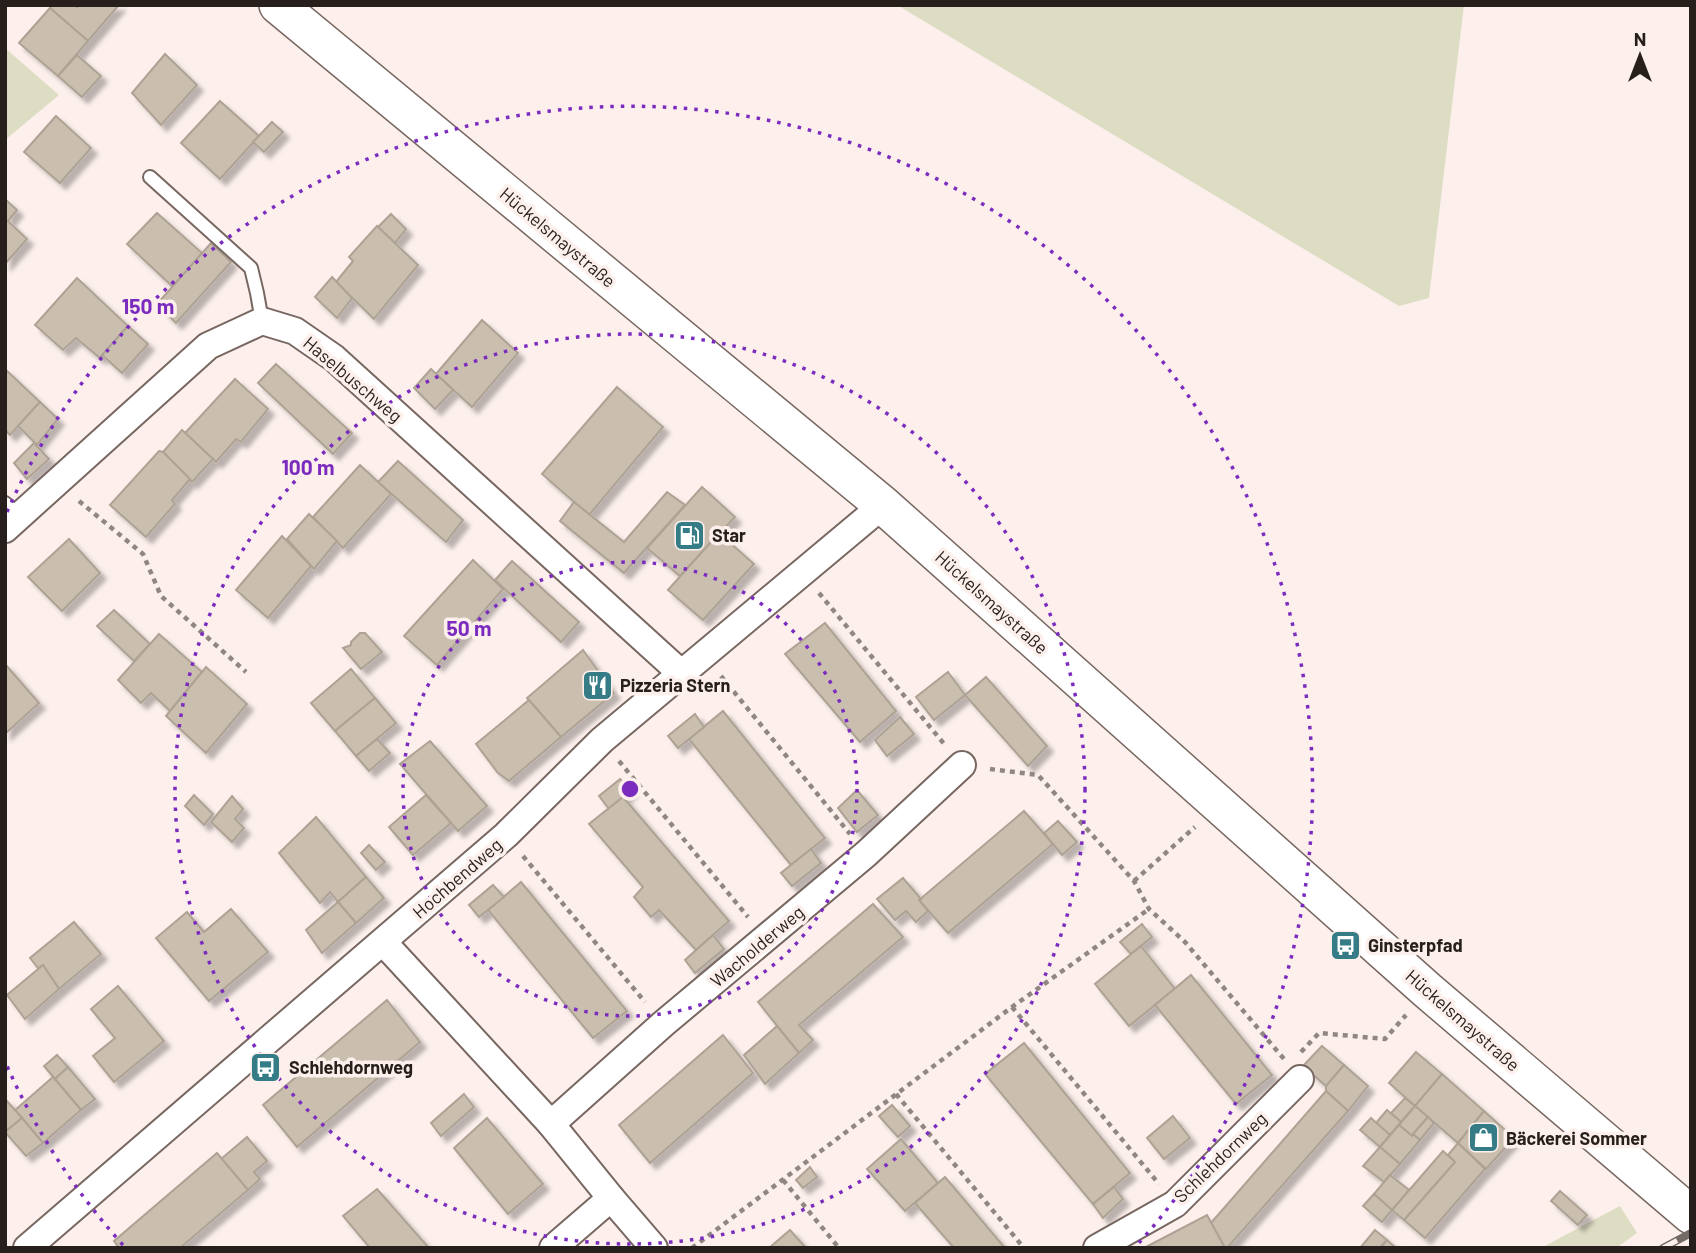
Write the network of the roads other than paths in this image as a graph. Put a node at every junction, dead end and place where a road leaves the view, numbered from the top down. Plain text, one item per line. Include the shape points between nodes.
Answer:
1 (278, 5) edge
2 (150, 177) dead end
3 (262, 321) junction
4 (883, 505) junction
5 (10, 516) edge
6 (682, 674) junction
7 (962, 765) road end
8 (383, 942) junction
9 (1295, 1072) road end
10 (551, 1124) junction
11 (611, 1198) junction
12 (1691, 1216) edge
13 (27, 1248) edge
14 (553, 1248) edge
15 (654, 1248) edge
16 (1097, 1248) edge

1 - 4 main road, Hückelsmaystraße
2 - 3 lane via 251,268
3 - 5 street via 208,346 56,483
3 - 6 street, Haselbuschweg via 295,331 334,358
4 - 6 street, Hochbendweg
4 - 12 main road, Hückelsmaystraße via 1427,990
6 - 8 street, Hochbendweg via 602,740 506,835
7 - 10 street, Wacholderweg via 866,854
8 - 10 street
8 - 13 street, Hochbendweg
9 - 16 street, Schlehdornweg via 1175,1203
10 - 11 street
11 - 14 street
11 - 15 street

